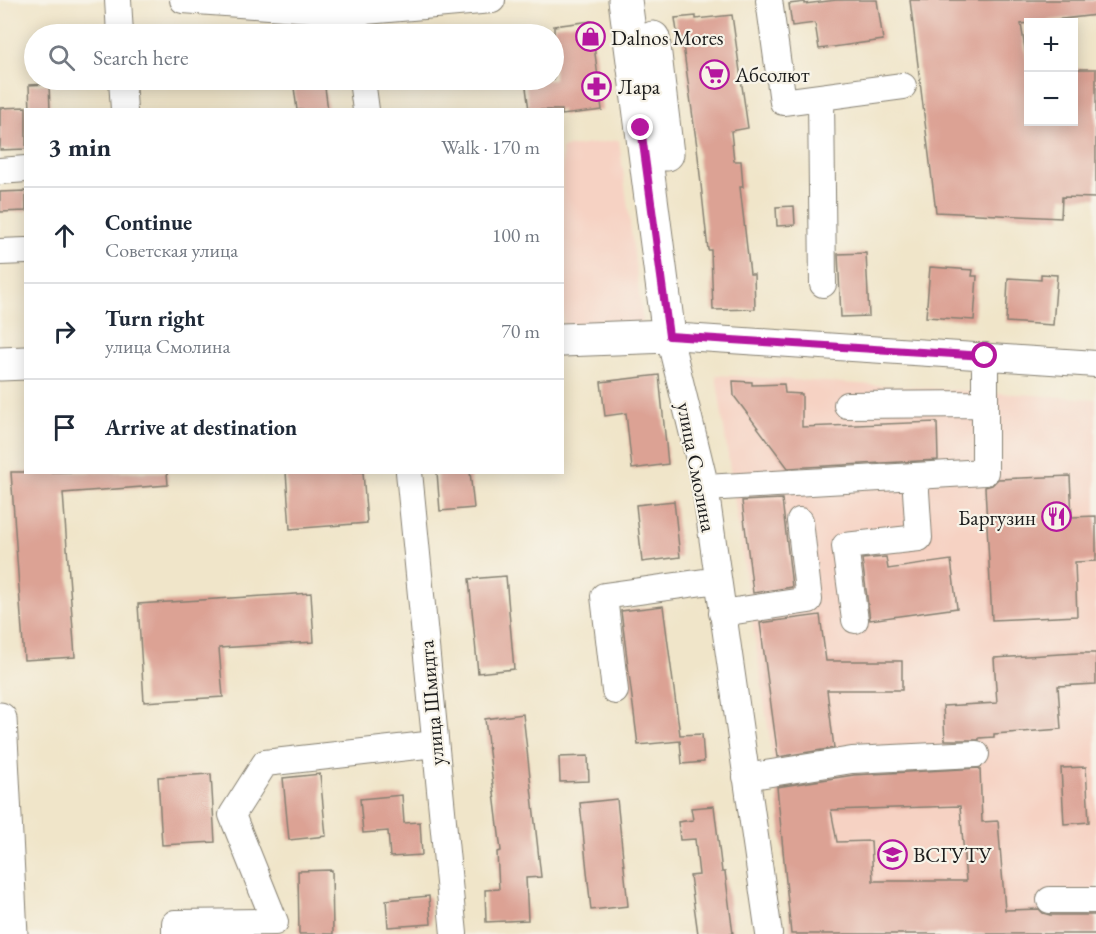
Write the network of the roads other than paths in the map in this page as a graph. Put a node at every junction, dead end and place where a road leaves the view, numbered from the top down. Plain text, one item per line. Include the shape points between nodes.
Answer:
1 (118, 0) edge
2 (183, 0) edge
3 (492, 0) edge
4 (625, 0) edge
5 (647, 0) edge
6 (769, 0) edge
7 (355, 23) edge
8 (119, 24) edge
9 (903, 86) dead end
10 (123, 90) edge
11 (363, 90) edge
12 (821, 97) junction
13 (124, 108) edge
14 (366, 108) edge
15 (24, 169) edge
16 (0, 171) edge
17 (24, 251) edge
18 (0, 252) edge
19 (823, 284) dead end
20 (680, 336) junction
21 (564, 340) edge
22 (985, 356) junction
23 (24, 363) edge
24 (0, 364) edge
25 (1096, 364) edge
26 (985, 404) junction
27 (847, 405) dead end
28 (409, 474) edge
29 (915, 476) junction
30 (705, 488) junction
31 (800, 521) dead end
32 (718, 580) junction
33 (722, 612) junction
34 (855, 620) dead end
35 (615, 691) dead end
36 (0, 719) edge
37 (435, 744) junction
38 (976, 754) dead end
39 (746, 777) junction
40 (1050, 900) dead end
41 (1096, 900) edge
42 (11, 934) edge
43 (175, 934) edge
44 (454, 934) edge
45 (769, 934) edge

1 - 8 street
2 - 7 street
3 - 7 street
4 - 20 main road, улица Смолина
5 - 20 main road
6 - 12 street via 783,102
9 - 12 street
10 - 13 street
11 - 14 street
12 - 19 street
15 - 16 street
17 - 18 street
20 - 21 main road
20 - 22 street
20 - 30 street, улица Смолина
22 - 25 street
22 - 26 street
23 - 24 main road
26 - 27 street
26 - 29 street via 985,472
28 - 37 street, улица Шмидта
29 - 30 street
29 - 34 street via 919,538 845,546
30 - 32 street, улица Смолина
31 - 33 street via 809,600
32 - 33 street, улица Смолина
32 - 35 street via 604,596
33 - 39 street, улица Смолина
36 - 42 main road
37 - 43 street via 265,763 232,815 274,922 175,923
37 - 44 street, улица Шмидта
38 - 39 street via 852,760
39 - 45 street, улица Смолина
40 - 41 street

